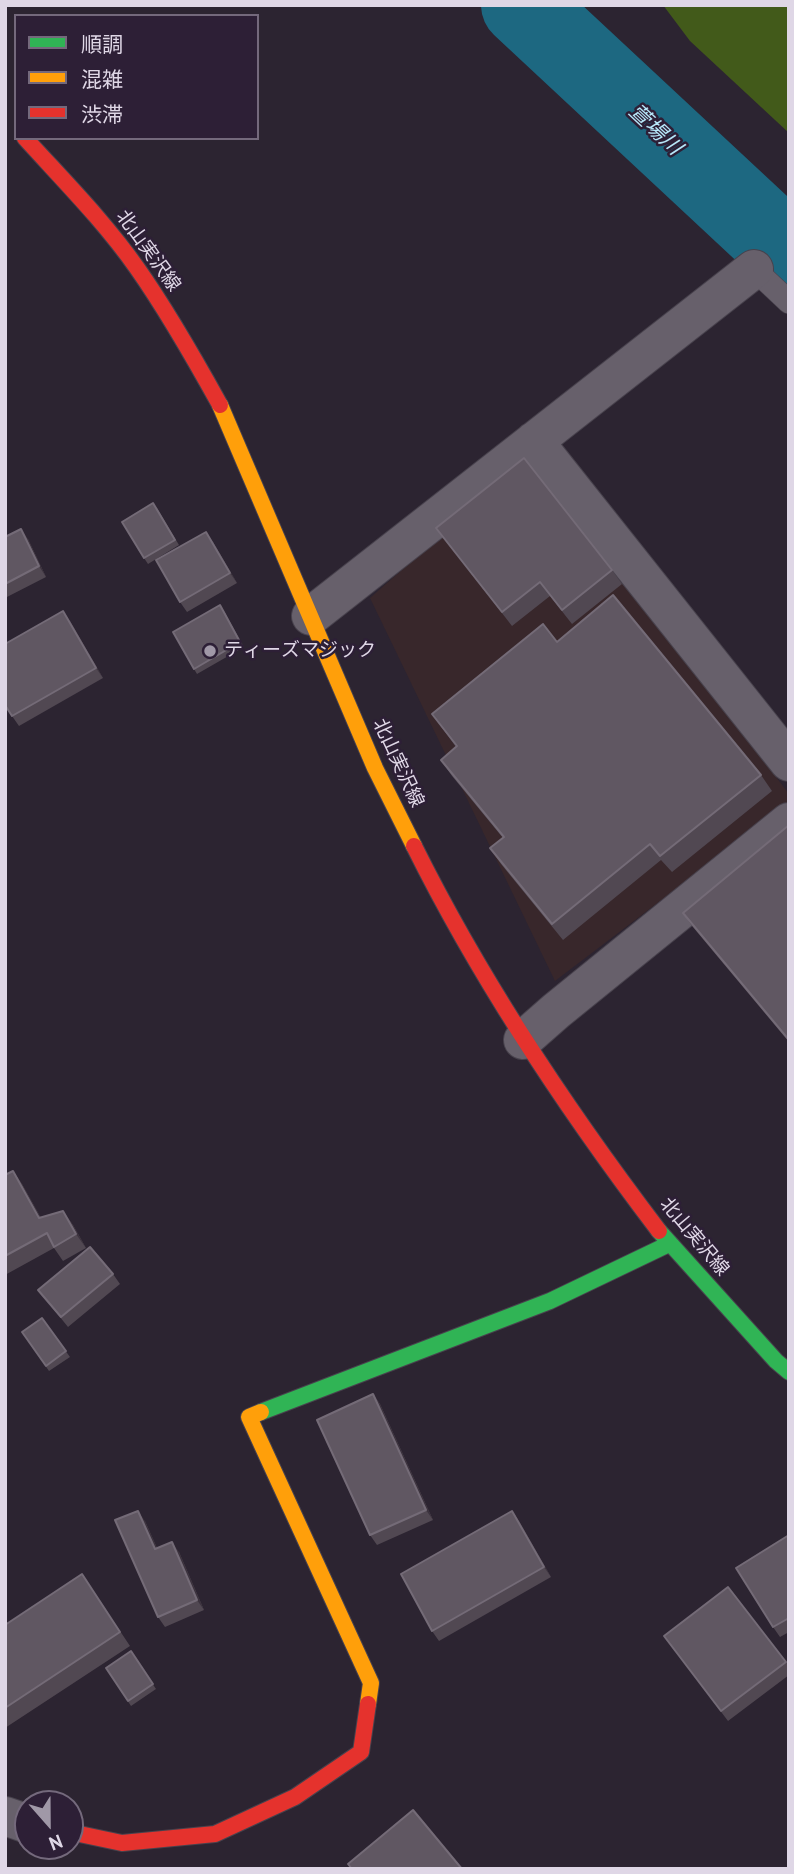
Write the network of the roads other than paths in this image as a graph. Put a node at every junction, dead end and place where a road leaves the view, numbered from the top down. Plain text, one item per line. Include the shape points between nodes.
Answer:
1 (26, 140) edge
2 (754, 269) joint
3 (789, 302) edge
4 (534, 441) junction
5 (312, 616) junction
6 (789, 762) edge
7 (789, 822) edge
8 (523, 1040) junction
9 (669, 1244) junction
10 (789, 1373) edge
11 (84, 1835) edge

1 - 5 street, 北山実沢線 via 93,212 176,327 221,407
2 - 3 lane
2 - 4 street
4 - 5 street
4 - 6 street
5 - 8 street, 北山実沢線 via 375,768 446,908
7 - 8 street
8 - 9 street, 北山実沢線
9 - 10 street, 北山実沢線
9 - 11 street via 550,1301 249,1417 371,1683 361,1752 295,1797 215,1834 122,1843

